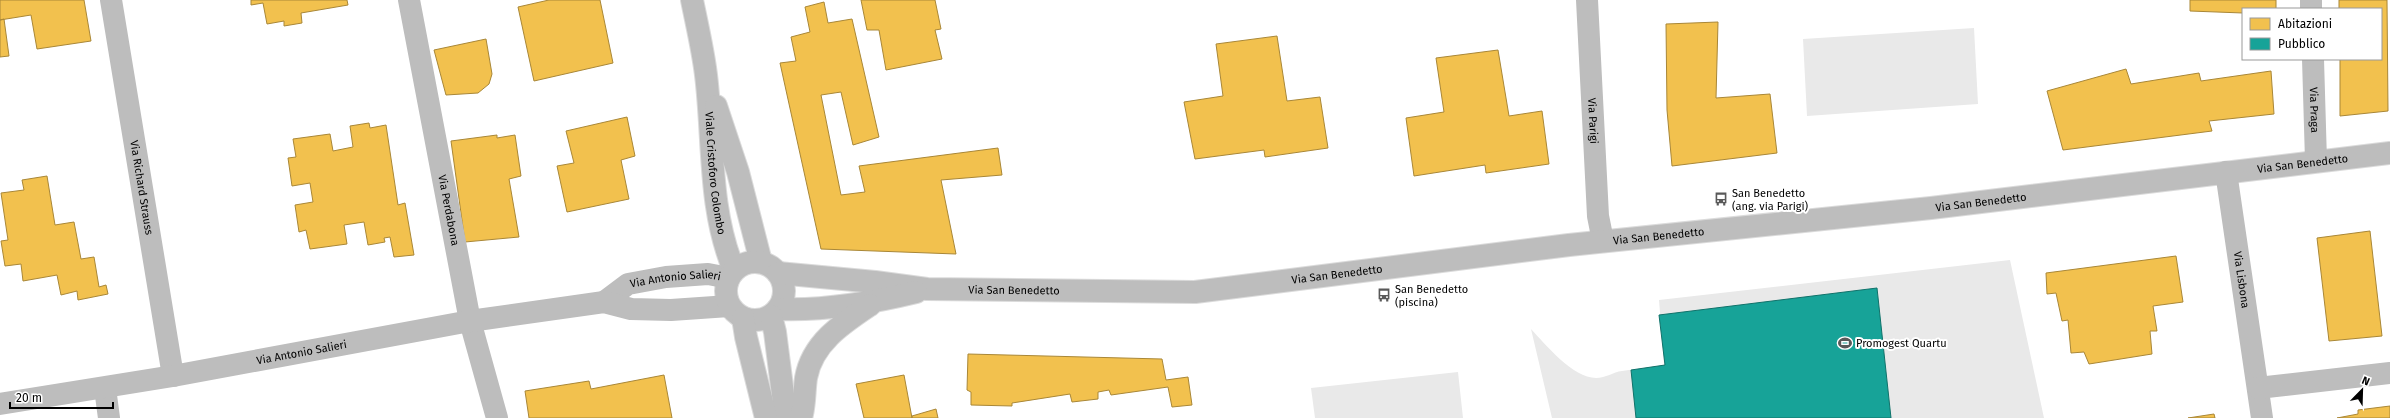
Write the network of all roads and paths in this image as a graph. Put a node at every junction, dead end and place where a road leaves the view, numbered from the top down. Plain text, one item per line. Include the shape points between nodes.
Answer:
1 (111, 0) edge
2 (409, 0) edge
3 (692, 0) edge
4 (1587, 0) edge
5 (2313, 60) edge
6 (706, 75) junction
7 (2390, 153) edge
8 (2316, 161) junction
9 (2226, 172) junction
10 (1603, 241) junction
11 (769, 268) junction
12 (731, 274) junction
13 (927, 289) junction
14 (604, 302) junction
15 (874, 302) junction
16 (736, 312) junction
17 (775, 312) junction
18 (470, 321) junction
19 (2390, 373) edge
20 (173, 376) junction
21 (104, 388) junction
22 (2258, 388) junction
23 (0, 404) edge
24 (109, 418) edge
25 (497, 418) edge
26 (766, 418) edge
27 (786, 418) edge
28 (800, 418) edge
29 (2262, 418) edge

1 - 20 main road, Via Richard Strauss
2 - 18 main road, Via Perdabona
3 - 6 main road, Viale Cristoforo Colombo
4 - 10 main road, Via Parigi via 1598,216
5 - 8 main road, Via Praga
6 - 11 main road, Viale Cristoforo Colombo
6 - 12 main road, Viale Cristoforo Colombo via 715,199
7 - 8 main road, Via San Benedetto
8 - 9 main road, Via San Benedetto
9 - 10 main road, Via San Benedetto via 1931,208
9 - 22 main road, Via Lisbona
10 - 13 main road, Via San Benedetto via 1195,292
11 - 12 main road via 742,264
11 - 13 main road, Via San Benedetto
11 - 17 main road via 784,291 783,300
12 - 14 main road, Via Antonio Salieri via 666,277 628,284
12 - 16 main road via 726,297
13 - 15 main road, Via San Benedetto
14 - 16 main road, Via Antonio Salieri via 631,309
14 - 18 main road, Via Antonio Salieri
15 - 17 main road, Via San Benedetto
15 - 28 main road via 842,323 824,340 813,358 806,377
16 - 17 main road via 753,320
16 - 26 main road via 746,337
17 - 27 main road via 775,332
18 - 20 main road, Via Antonio Salieri
18 - 25 main road, Via Perdabona
19 - 22 main road
20 - 21 main road, Via Antonio Salieri
21 - 23 main road, Via Antonio Salieri
21 - 24 main road
22 - 29 main road, Via Lisbona

